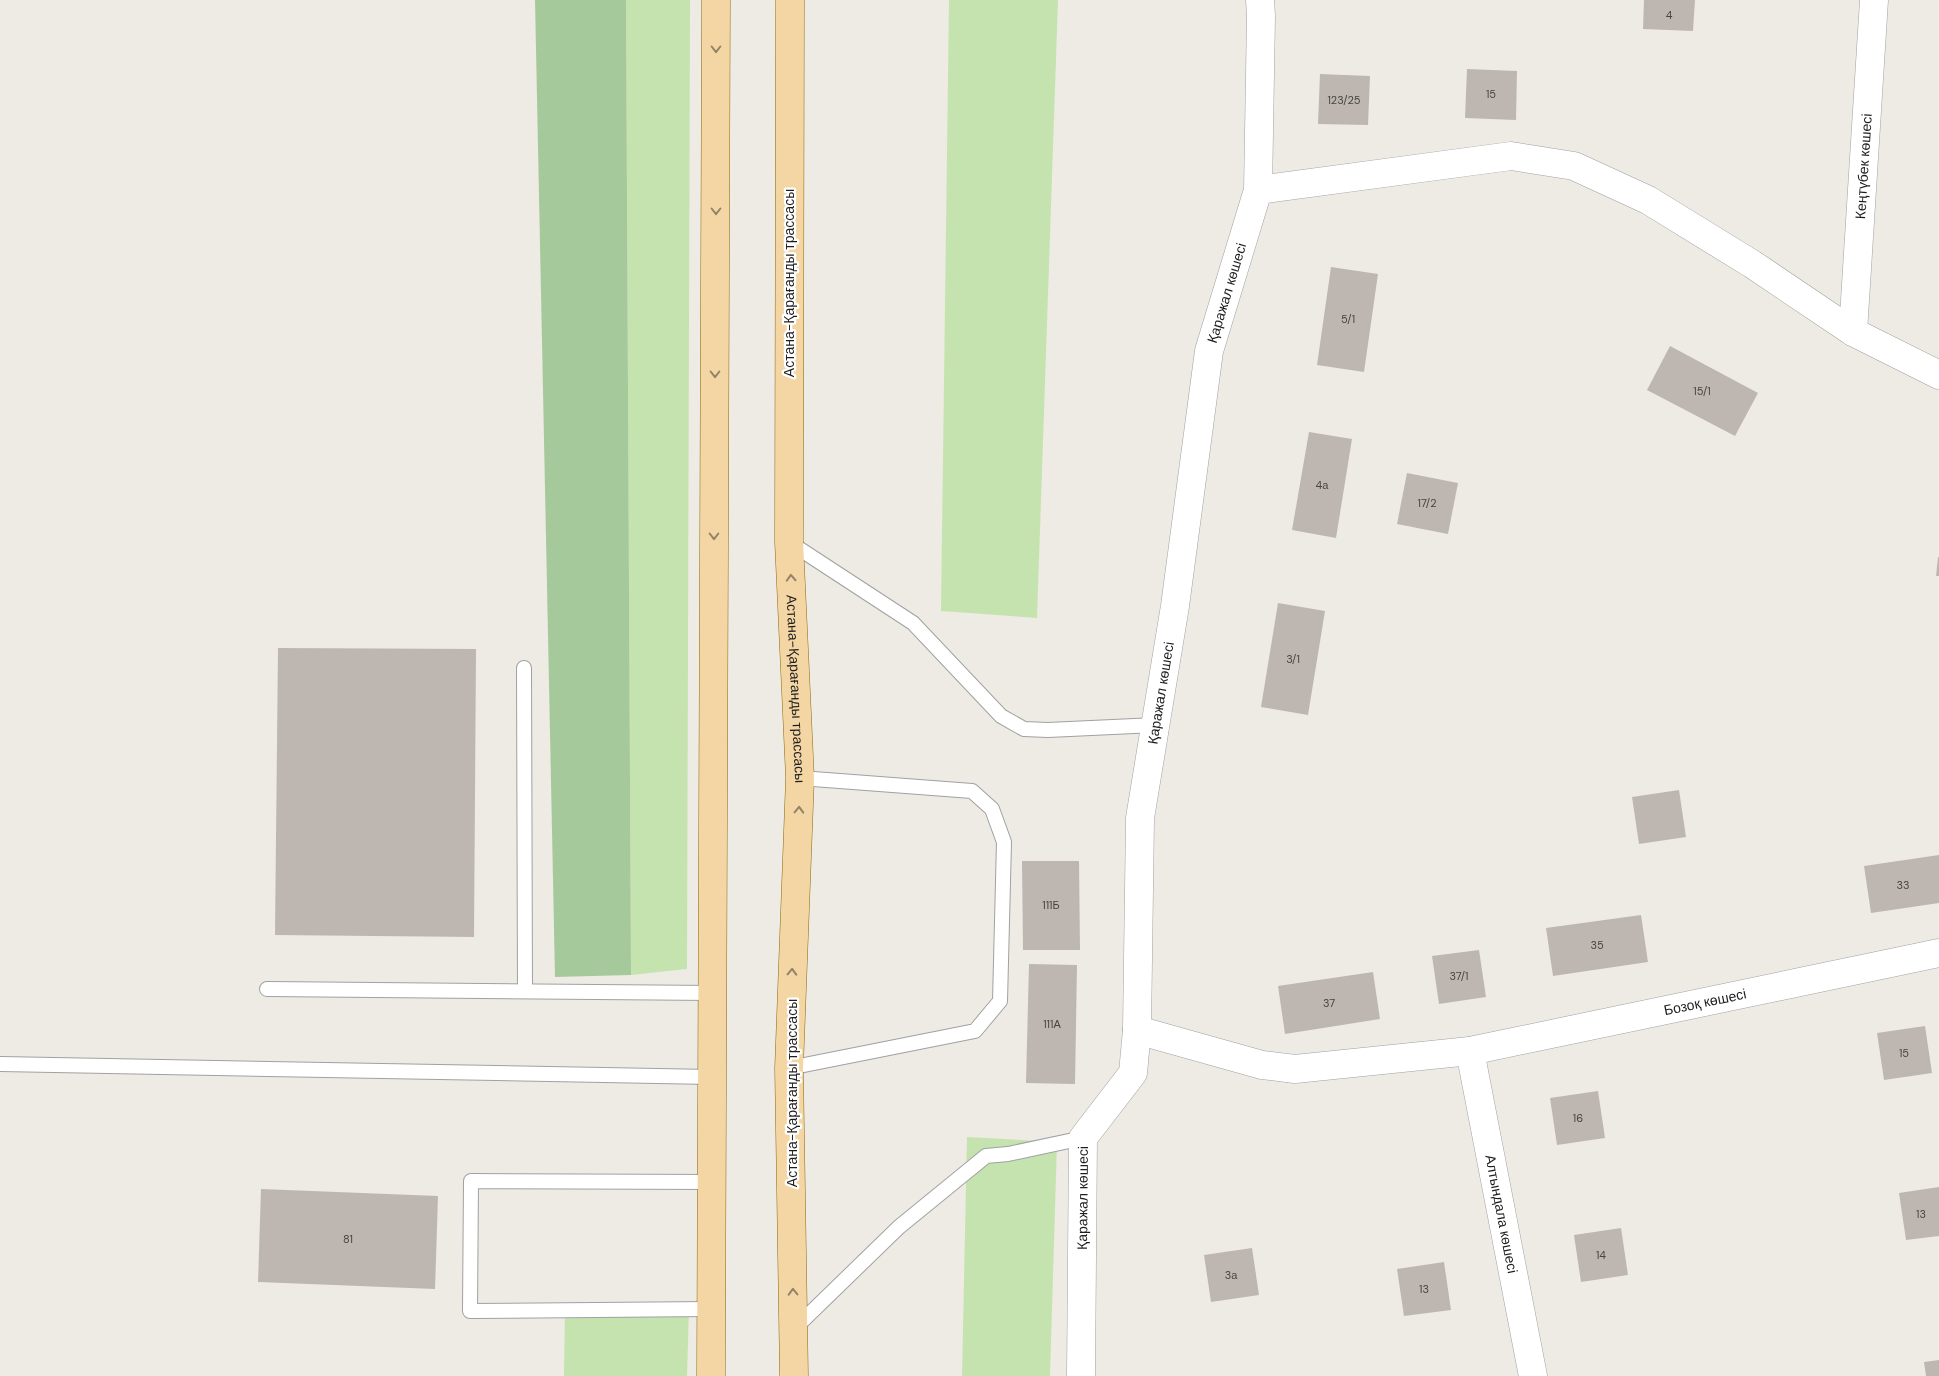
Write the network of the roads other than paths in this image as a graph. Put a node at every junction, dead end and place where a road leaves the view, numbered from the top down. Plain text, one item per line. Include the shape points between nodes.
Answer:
1 (716, 0) edge
2 (790, 0) edge
3 (1260, 0) edge
4 (1874, 0) edge
5 (1258, 190) junction
6 (1853, 332) junction
7 (1939, 375) edge
8 (789, 542) junction
9 (524, 668) dead end
10 (1156, 725) junction
11 (800, 778) junction
12 (1939, 953) edge
13 (267, 990) dead end
14 (525, 991) junction
15 (713, 993) junction
16 (1138, 1030) junction
17 (1470, 1052) junction
18 (0, 1064) edge
19 (789, 1068) junction
20 (712, 1077) junction
21 (1084, 1138) junction
22 (712, 1182) junction
23 (711, 1309) junction
24 (794, 1328) junction
25 (711, 1376) edge
26 (794, 1376) edge
27 (1081, 1376) edge
28 (1533, 1376) edge

1 -> 15 main road
2 - 8 main road, Астана-Қарағанды трассасы
3 - 5 street, Қаражал көшесі
4 - 6 street, Кеңтүбек көшесі
5 - 6 street via 1511,156 1574,166 1648,200
5 - 10 street, Қаражал көшесі via 1209,351
6 - 7 street
8 - 10 lane via 913,623 1001,716 1024,729
11 -> 8 main road, Астана-Қарағанды трассасы
9 - 14 lane
10 - 16 street, Қаражал көшесі via 1140,818
19 -> 11 main road, Астана-Қарағанды трассасы
11 - 19 lane via 972,791 992,809 1004,842 1000,1001 975,1031
12 - 17 street, Бозоқ көшесі
13 - 14 lane
14 - 15 lane
15 - 20 main road
16 - 17 street, Бозоқ көшесі via 1262,1065 1295,1069
16 - 21 street, Қаражал көшесі via 1133,1073
17 - 28 street, Алтындала көшесі
18 - 20 lane
24 -> 19 main road, Астана-Қарағанды трассасы
20 - 22 main road
21 - 24 lane via 986,1156 899,1226
21 - 27 street, Қаражал көшесі
22 - 23 main road
22 - 23 lane via 471,1181 470,1302 470,1311
23 - 25 main road
24 - 26 main road, Астана-Қарағанды трассасы

